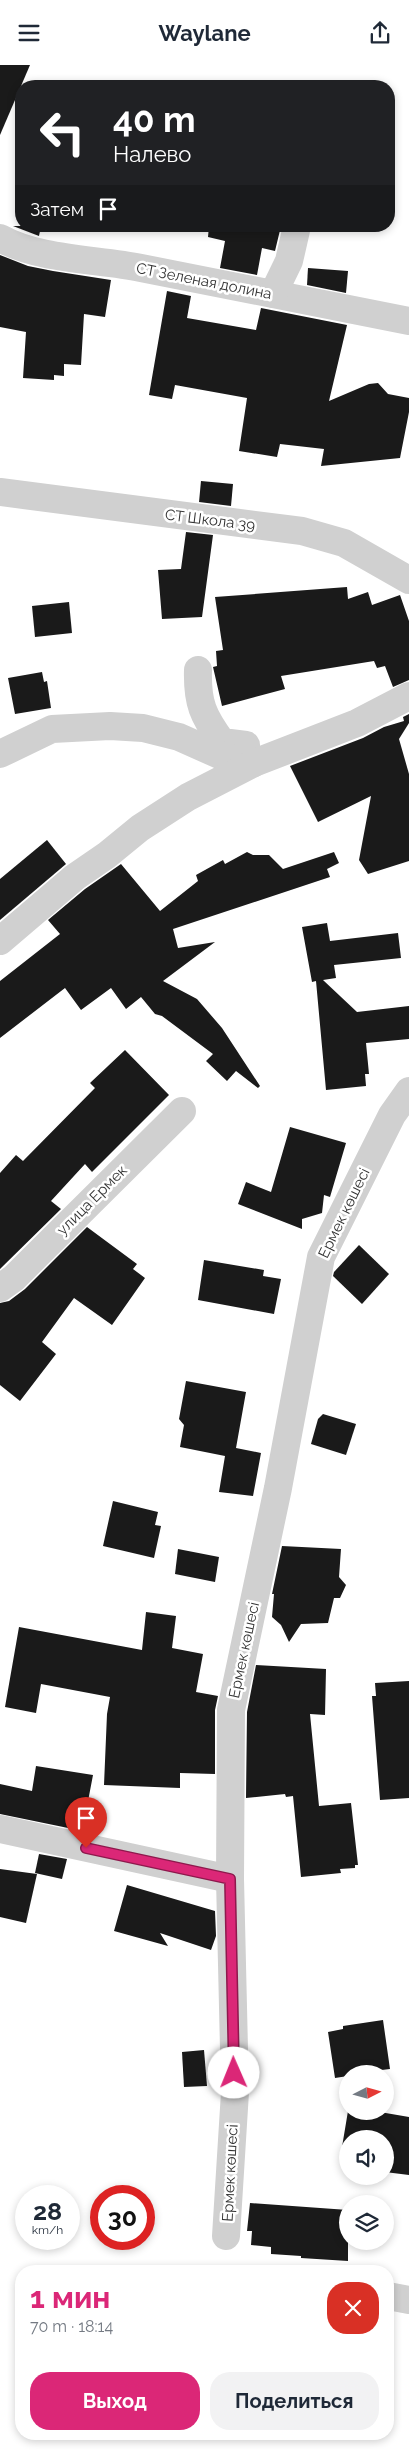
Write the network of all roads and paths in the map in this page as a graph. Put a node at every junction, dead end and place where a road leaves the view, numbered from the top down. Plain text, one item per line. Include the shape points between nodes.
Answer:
1 (295, 232) edge
2 (0, 238) edge
3 (273, 294) junction
4 (409, 321) edge
5 (0, 492) edge
6 (409, 580) edge
7 (198, 670) dead end
8 (409, 696) edge
9 (285, 752) junction
10 (0, 754) edge
11 (254, 763) junction
12 (0, 941) edge
13 (409, 1091) edge
14 (182, 1111) dead end
15 (0, 1288) edge
16 (0, 1829) edge
17 (230, 1879) junction
18 (226, 2236) dead end
19 (394, 2297) edge
20 (409, 2300) edge

1 - 3 street via 289,261
2 - 3 street, СТ Зеленая долина via 14,246
3 - 4 street, СТ Зеленая долина
5 - 6 street, СТ Школа 39 via 302,531 344,543
7 - 9 street via 204,718 222,742
8 - 9 street via 357,723
9 - 11 street
10 - 11 street via 52,729 143,728 179,737 224,757
11 - 12 street via 188,797 140,828 75,877
13 - 17 street, Ермек көшесі via 392,1115 321,1257 278,1488 231,1710
14 - 15 street, улица Ермек via 14,1278
16 - 17 street
17 - 18 street, Ермек көшесі via 235,2092
19 - 20 street

